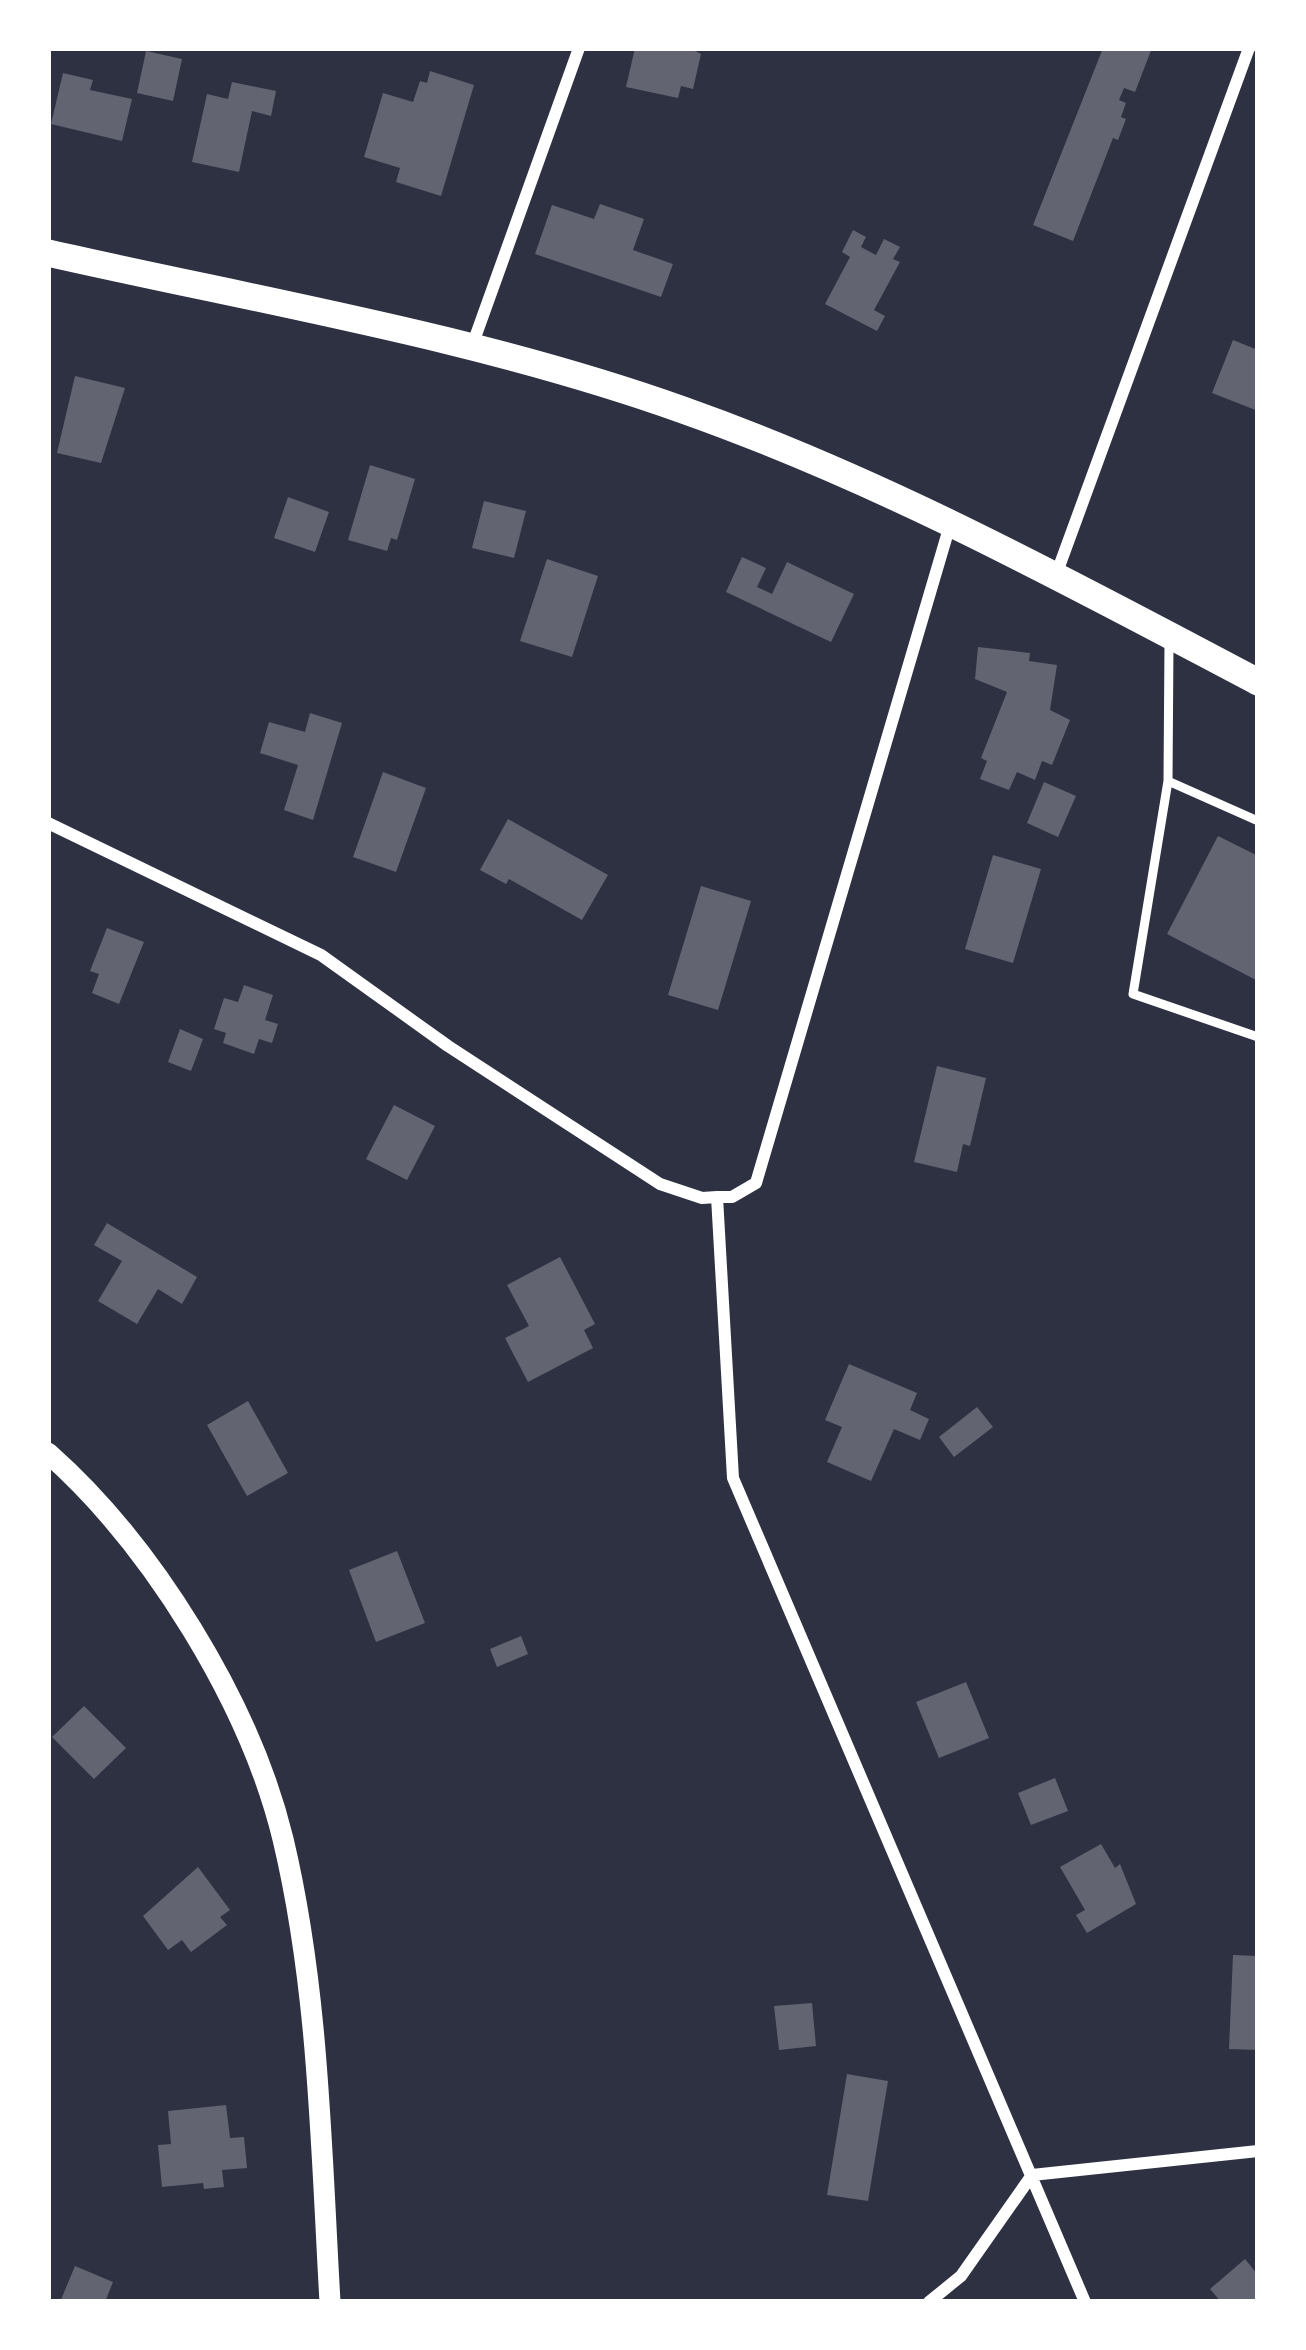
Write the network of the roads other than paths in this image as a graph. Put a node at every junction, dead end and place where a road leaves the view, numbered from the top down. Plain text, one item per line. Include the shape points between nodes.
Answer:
1 (579, 48) edge
2 (1249, 48) edge
3 (48, 253) edge
4 (471, 348) junction
5 (950, 524) junction
6 (1056, 575) junction
7 (1169, 635) junction
8 (1258, 682) edge
9 (1168, 781) junction
10 (1258, 820) edge
11 (48, 823) edge
12 (1258, 1037) edge
13 (717, 1197) junction
14 (48, 1453) edge
15 (1258, 2151) edge
16 (1032, 2175) junction
17 (330, 2302) edge
18 (929, 2302) edge
19 (1085, 2302) edge

1 - 4 street
2 - 6 street
3 - 4 main road
4 - 5 main road via 686,411
5 - 6 main road
5 - 13 street via 756,1184
6 - 7 main road
7 - 8 main road
7 - 9 lane
9 - 10 lane
9 - 12 lane via 1133,994
11 - 13 street via 322,955 660,1184
13 - 16 street via 734,1478
14 - 17 street via 146,1560 192,1628 281,1832 308,1976
15 - 16 street
16 - 18 street via 962,2276
16 - 19 street

